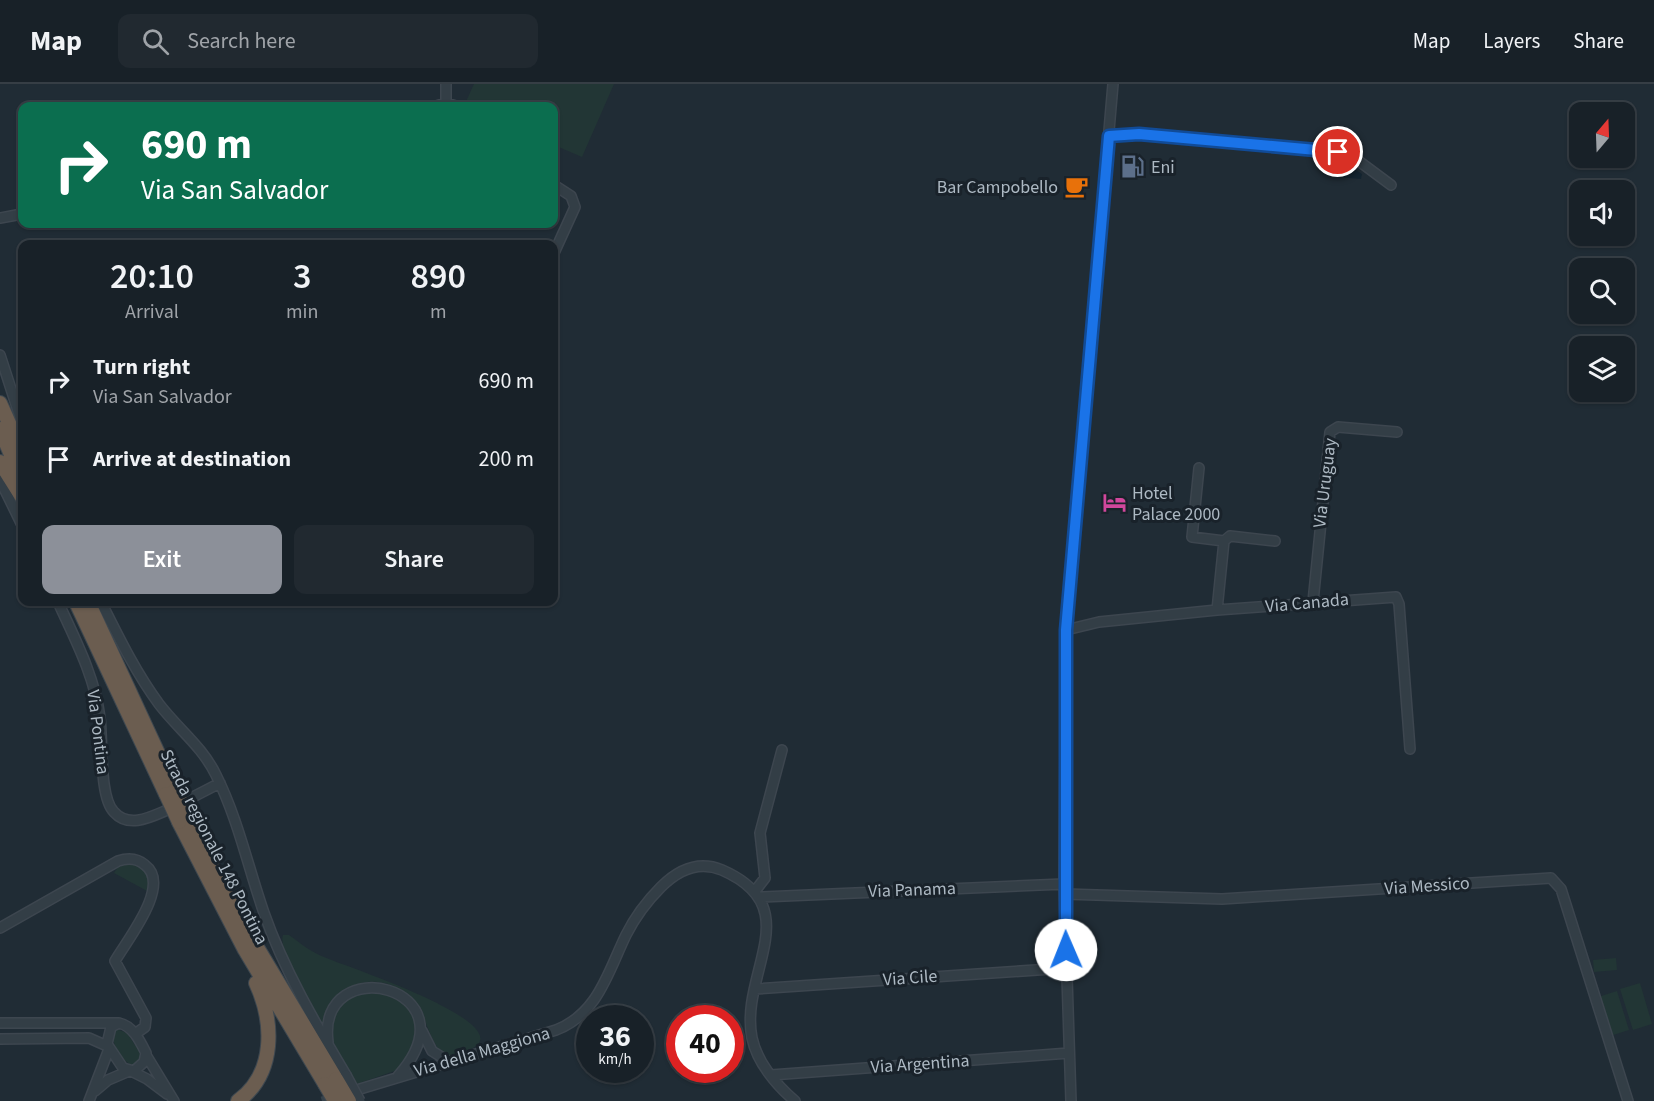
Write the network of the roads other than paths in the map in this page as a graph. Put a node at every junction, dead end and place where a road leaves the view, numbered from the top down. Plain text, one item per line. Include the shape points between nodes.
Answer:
1 (446, 84) edge
2 (1113, 84) edge
3 (442, 102) edge
4 (1109, 136) junction
5 (1391, 184) dead end
6 (558, 188) edge
7 (18, 215) edge
8 (0, 218) edge
9 (558, 245) edge
10 (0, 355) edge
11 (0, 403) edge
12 (18, 411) edge
13 (0, 429) edge
14 (1397, 432) dead end
15 (18, 443) edge
16 (0, 462) edge
17 (1198, 468) dead end
18 (18, 471) edge
19 (0, 480) edge
20 (18, 491) edge
21 (18, 517) edge
22 (1224, 541) junction
23 (1275, 541) dead end
24 (1313, 602) junction
25 (60, 606) edge
26 (78, 606) edge
27 (90, 606) edge
28 (103, 606) edge
29 (1217, 610) junction
30 (1066, 630) junction
31 (1410, 749) dead end
32 (782, 750) dead end
33 (220, 783) junction
34 (170, 792) junction
35 (189, 799) dead end
36 (165, 811) dead end
37 (183, 819) junction
38 (1064, 889) junction
39 (757, 894) junction
40 (223, 910) junction
41 (0, 928) edge
42 (1066, 968) junction
43 (755, 989) junction
44 (0, 1023) edge
45 (52, 1023) junction
46 (119, 1023) junction
47 (421, 1028) junction
48 (135, 1034) junction
49 (53, 1038) junction
50 (0, 1039) edge
51 (108, 1047) junction
52 (329, 1048) junction
53 (1069, 1053) junction
54 (146, 1054) junction
55 (448, 1061) junction
56 (130, 1071) junction
57 (771, 1075) junction
58 (398, 1076) junction
59 (336, 1079) junction
60 (360, 1089) dead end
61 (89, 1101) edge
62 (174, 1101) edge
63 (238, 1101) edge
64 (335, 1101) edge
65 (349, 1101) edge
66 (360, 1101) edge
67 (795, 1101) edge
68 (1071, 1101) edge
69 (1628, 1101) edge

1 - 3 street
2 - 4 street
4 - 5 street via 1139,134 1338,152 1356,159
4 - 30 street
6 - 9 street via 571,196 575,207
7 - 8 street
10 - 12 street
11 - 15 highway
13 - 18 highway
14 - 24 street, Via Uruguay via 1338,427 1330,432
16 - 20 highway
17 - 22 street via 1191,535
19 - 21 street
22 - 23 street via 1230,536
22 - 29 street
24 - 29 street, Via Canada
24 - 31 street, Via Canada via 1398,599
25 - 36 street, Via Pontina via 95,692 109,807 119,817 130,820
26 - 34 highway, Strada regionale 148 Pontina
27 - 34 highway
28 - 33 street via 148,688 199,747
29 - 30 street, Via Canada via 1099,622
30 - 38 street
32 - 39 street via 760,833 765,878
33 - 35 street
33 - 52 street via 268,924
34 - 37 highway, Strada regionale 148 Pontina, bridge
37 - 40 highway, Strada regionale 148 Pontina
37 - 59 highway, Strada regionale 148 Pontina
38 - 39 street, Via Panama
38 - 42 street
38 - 69 street, Via Messico via 1222,900 1551,878 1561,889
39 - 43 street via 767,919
39 - 55 street, Via della Maggiona via 735,876 716,868 699,866 680,872 639,913 596,998 582,1016 556,1030
40 - 59 highway, Strada regionale 148 Pontina
40 - 63 highway via 262,996 269,1027 269,1049 261,1071
41 - 48 street via 118,861 131,859 147,866 154,878 154,893 115,962 146,1017 145,1027
42 - 43 street, Via Cile
42 - 53 street
43 - 57 street via 752,1041
44 - 45 street
45 - 46 street
45 - 49 street
46 - 48 street
46 - 51 street via 110,1029
47 - 52 street via 412,1006 402,996 384,988 363,988 349,993 336,1007 328,1029
47 - 55 street via 432,1052
47 - 58 street via 416,1053
48 - 54 street
49 - 50 street
49 - 51 street via 88,1038
51 - 56 street
51 - 61 street
52 - 59 street
53 - 57 street, Via Argentina
53 - 68 street
54 - 56 street via 140,1066
54 - 62 street
55 - 58 street, Via della Maggiona
56 - 61 street via 103,1083
56 - 62 street via 152,1082
57 - 67 street
58 - 60 street, Via della Maggiona
59 - 64 highway, Strada regionale 148 Pontina, bridge
59 - 65 highway, Strada regionale 148 Pontina, bridge
59 - 66 street, bridge

